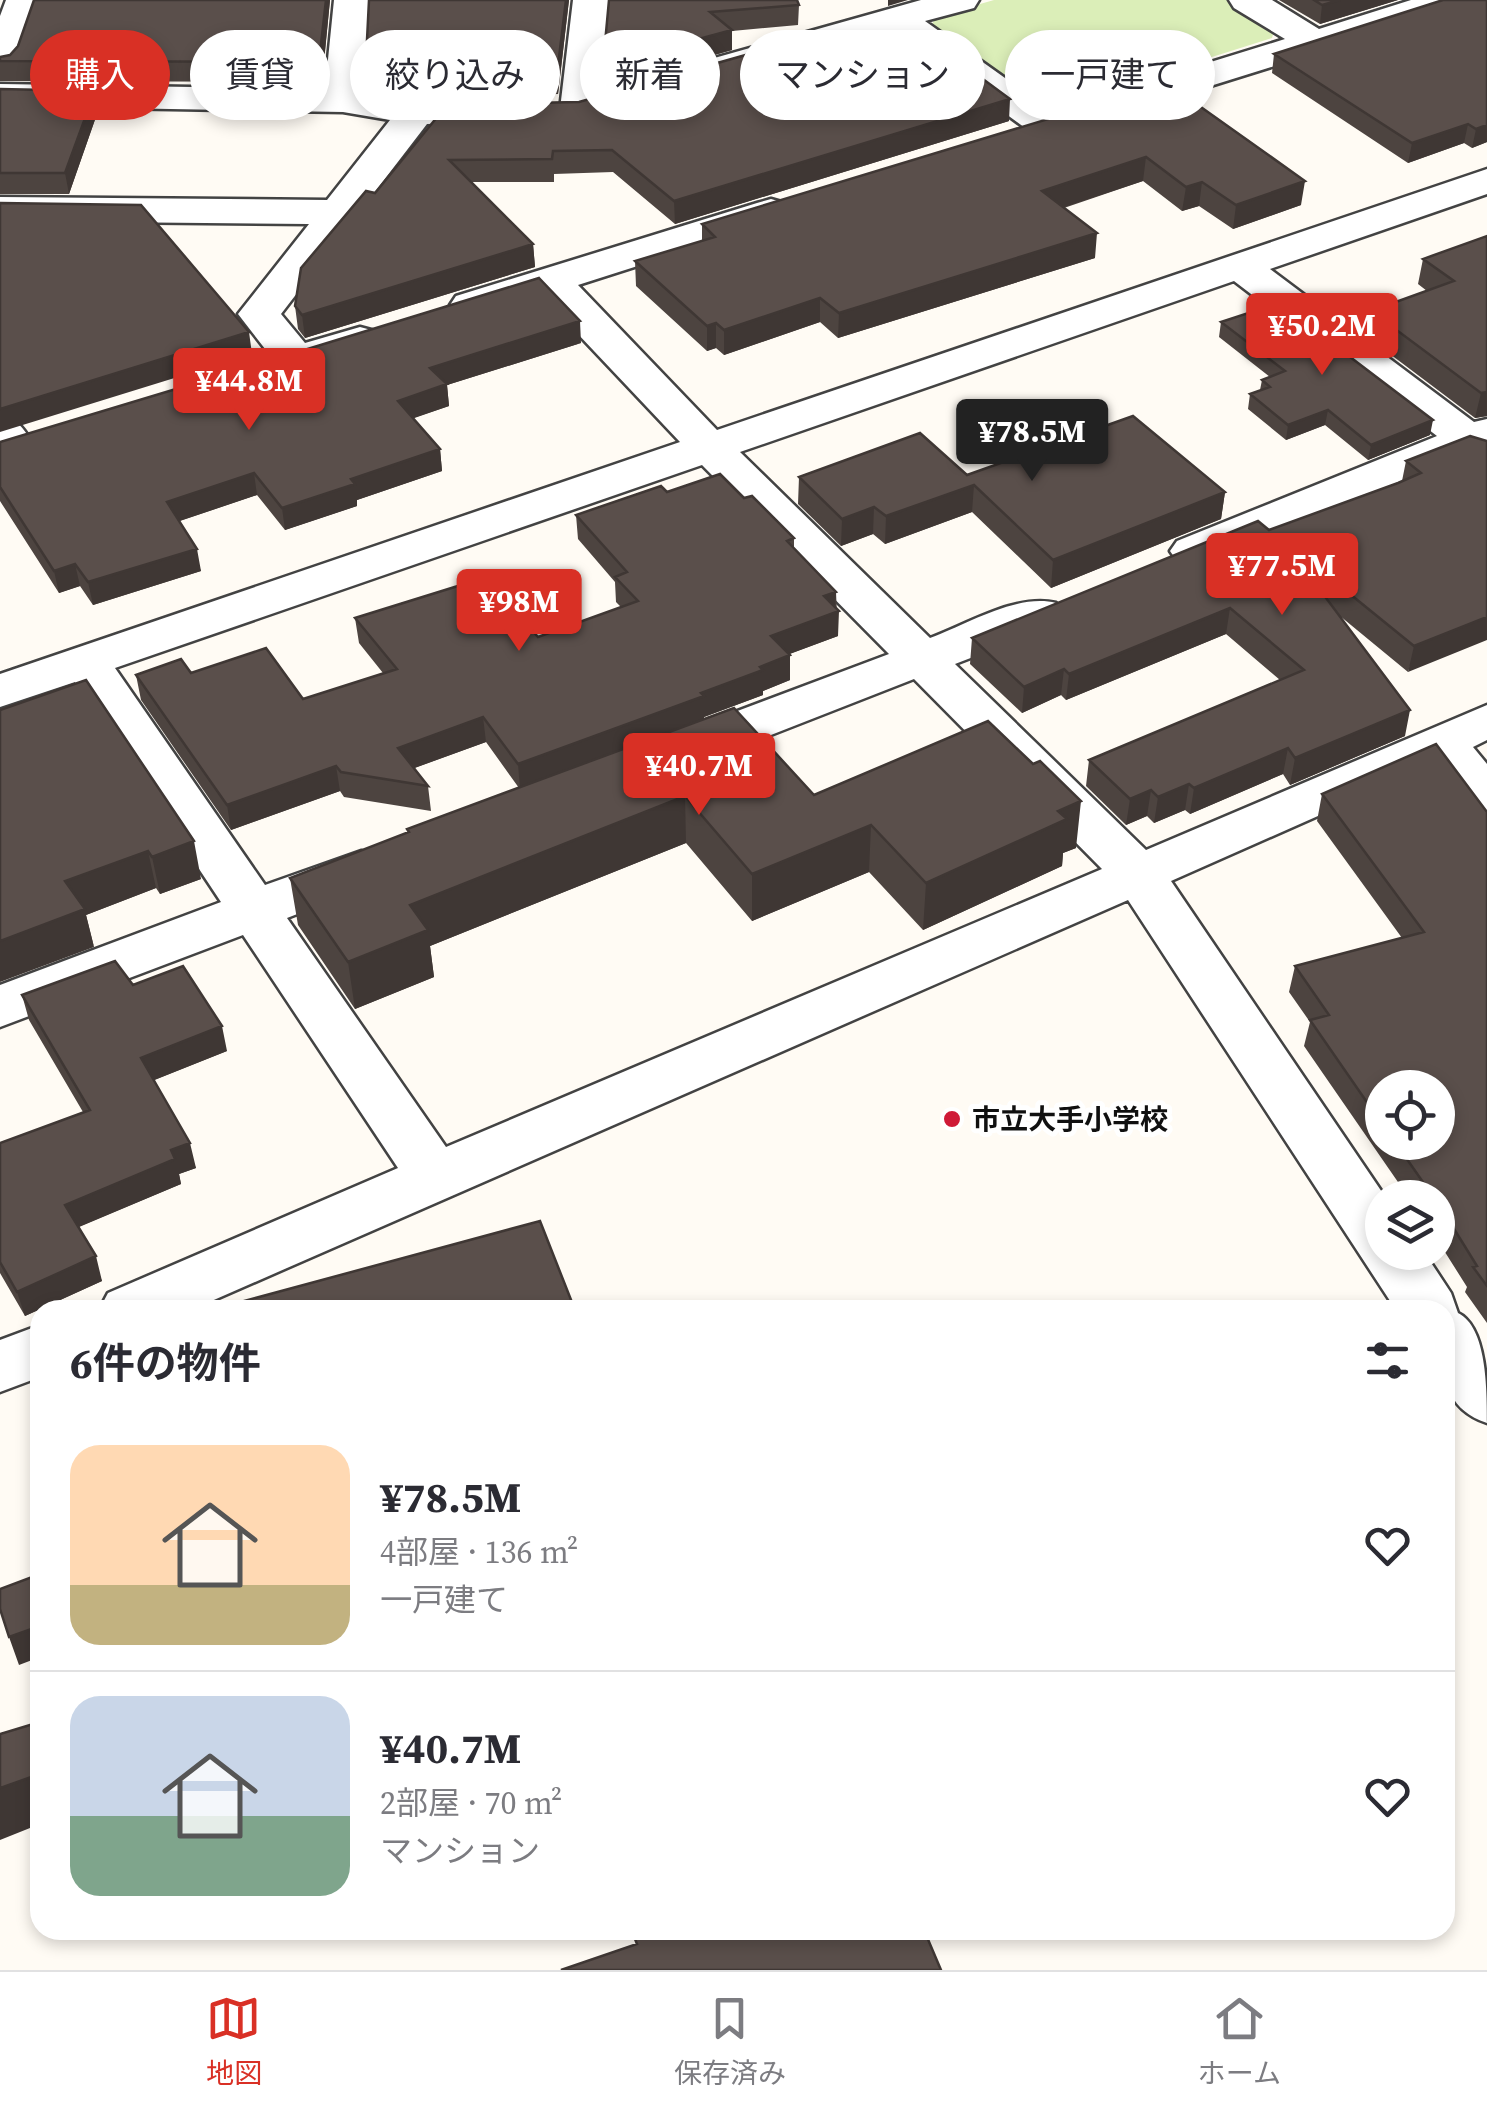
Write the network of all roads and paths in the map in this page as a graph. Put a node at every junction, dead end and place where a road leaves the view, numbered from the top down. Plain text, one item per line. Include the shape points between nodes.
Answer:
1 (24, 0) edge
2 (352, 0) edge
3 (591, 0) edge
4 (961, 0) edge
5 (1248, 0) edge
6 (1448, 0) edge
7 (897, 18) junction
8 (1314, 42) junction
9 (0, 64) edge
10 (720, 69) edge
11 (0, 96) edge
12 (343, 102) junction
13 (350, 103) edge
14 (560, 109) edge
15 (579, 109) joint
16 (410, 120) edge
17 (1046, 126) junction
18 (1008, 137) edge
19 (1487, 180) edge
20 (798, 203) edge
21 (0, 209) edge
22 (335, 212) junction
23 (1240, 266) junction
24 (550, 280) junction
25 (296, 360) junction
26 (164, 400) edge
27 (1481, 441) edge
28 (709, 447) junction
29 (1160, 565) edge
30 (1087, 594) edge
31 (85, 661) junction
32 (924, 661) junction
33 (0, 691) edge
34 (1464, 731) edge
35 (644, 764) edge
36 (1487, 799) edge
37 (402, 854) edge
38 (1140, 876) junction
39 (254, 909) junction
40 (0, 1007) edge
41 (434, 1175) junction
42 (1365, 1214) edge
43 (1402, 1270) edge
44 (153, 1300) edge
45 (1422, 1300) edge
46 (1455, 1349) edge
47 (30, 1354) edge
48 (0, 1368) edge
49 (1487, 1397) edge

1 - 9 street
2 - 12 street
3 - 15 street
4 - 7 street
5 - 8 street
6 - 8 street
7 - 10 street
7 - 17 street
8 - 17 street
11 - 12 street
12 - 13 street
14 - 15 street
16 - 22 street
17 - 18 street
19 - 23 street
20 - 24 street
21 - 22 street
22 - 25 street via 259,314
23 - 27 street
23 - 28 street
24 - 25 street
24 - 28 street
25 - 26 street
27 - 29 street
28 - 31 street
28 - 32 street
30 - 32 street
31 - 33 street
31 - 39 street
32 - 35 street
32 - 38 street
34 - 36 street
34 - 38 street
37 - 39 street
38 - 41 street
38 - 42 street
39 - 40 street
39 - 41 street
41 - 44 street
43 - 45 street
46 - 49 street
47 - 48 street

